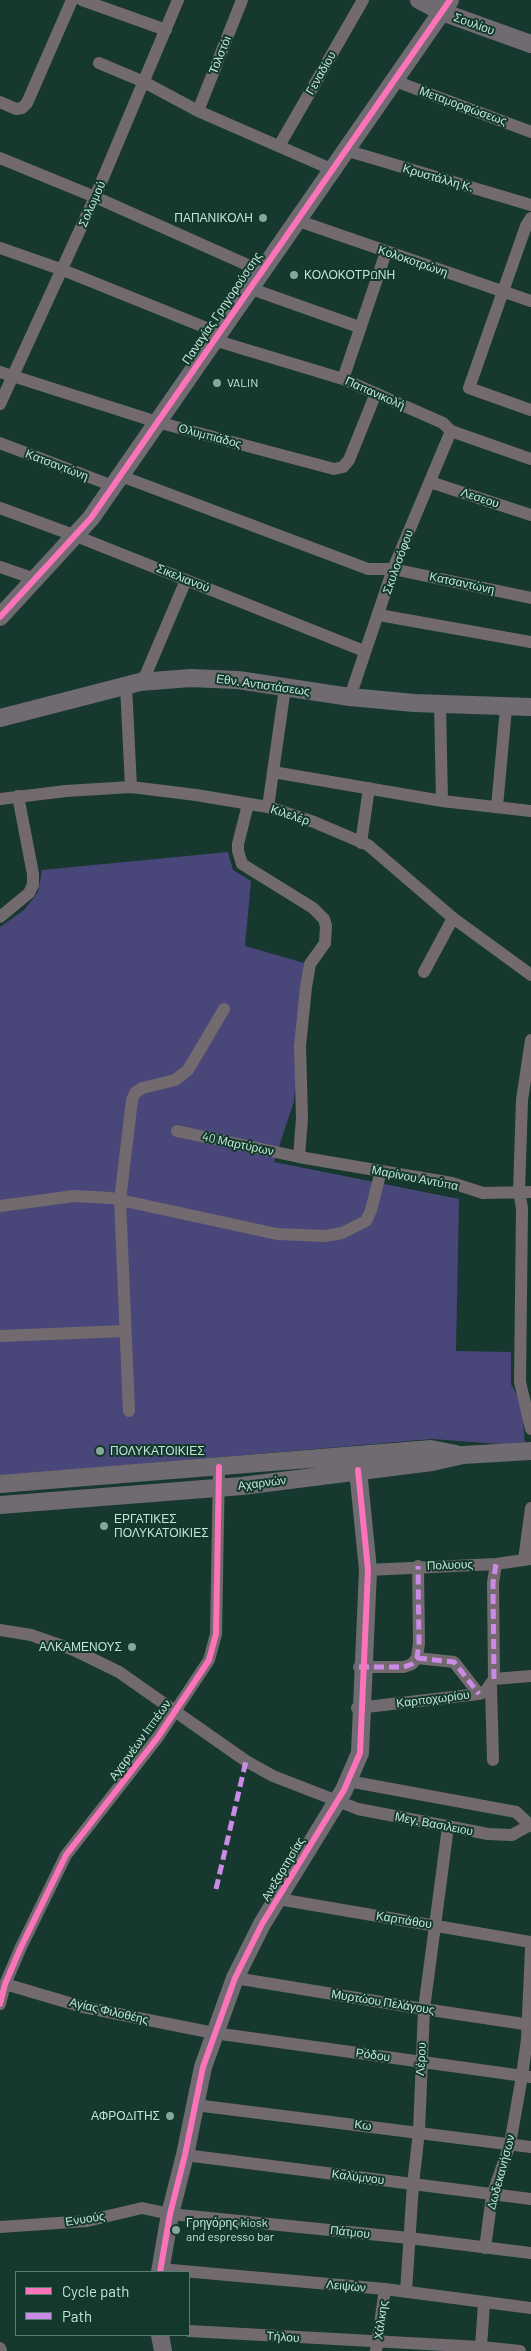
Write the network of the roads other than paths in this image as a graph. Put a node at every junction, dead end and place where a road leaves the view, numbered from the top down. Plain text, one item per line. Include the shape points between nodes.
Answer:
1 (72, 0) edge
2 (82, 0) edge
3 (178, 0) edge
4 (242, 0) edge
5 (363, 0) edge
6 (419, 0) edge
7 (446, 6) edge
8 (166, 30) junction
9 (531, 44) edge
10 (99, 63) dead end
11 (395, 81) junction
12 (144, 82) junction
13 (0, 102) edge
14 (198, 111) junction
15 (531, 132) edge
16 (279, 146) junction
17 (344, 150) junction
18 (0, 159) edge
19 (331, 169) junction
20 (95, 198) junction
21 (531, 205) edge
22 (531, 218) edge
23 (296, 220) junction
24 (0, 248) edge
25 (386, 252) junction
26 (63, 270) junction
27 (261, 271) junction
28 (249, 288) junction
29 (502, 291) junction
30 (531, 301) edge
31 (359, 327) junction
32 (217, 336) junction
33 (0, 372) edge
34 (12, 376) junction
35 (343, 379) junction
36 (376, 393) junction
37 (0, 404) edge
38 (531, 410) edge
39 (157, 422) junction
40 (451, 431) junction
41 (0, 443) edge
42 (531, 459) edge
43 (117, 481) junction
44 (430, 482) junction
45 (0, 508) edge
46 (531, 515) edge
47 (76, 536) junction
48 (0, 567) edge
49 (393, 570) junction
50 (35, 579) junction
51 (186, 580) junction
52 (531, 598) edge
53 (379, 615) junction
54 (0, 617) edge
55 (531, 642) edge
56 (364, 651) junction
57 (133, 684) junction
58 (285, 688) junction
59 (350, 697) junction
60 (440, 704) junction
61 (506, 708) junction
62 (531, 708) edge
63 (0, 718) edge
64 (273, 772) junction
65 (131, 787) junction
66 (369, 788) junction
67 (18, 796) junction
68 (0, 799) edge
69 (442, 801) junction
70 (248, 804) junction
71 (268, 807) junction
72 (497, 807) junction
73 (531, 811) edge
74 (361, 843) junction
75 (0, 917) edge
76 (453, 918) junction
77 (424, 972) dead end
78 (531, 975) edge
79 (224, 1009) dead end
80 (531, 1040) edge
81 (177, 1131) dead end
82 (299, 1157) junction
83 (380, 1171) junction
84 (525, 1192) edge
85 (120, 1200) junction
86 (0, 1206) edge
87 (126, 1331) junction
88 (0, 1336) edge
89 (129, 1411) dead end
90 (531, 1429) edge
91 (531, 1451) edge
92 (463, 1455) junction
93 (219, 1467) junction
94 (358, 1470) junction
95 (0, 1484) edge
96 (219, 1488) junction
97 (0, 1505) edge
98 (531, 1508) edge
99 (527, 1560) edge
100 (496, 1564) junction
101 (418, 1566) junction
102 (368, 1570) junction
103 (0, 1630) edge
104 (417, 1658) junction
105 (362, 1667) junction
106 (531, 1676) edge
107 (492, 1683) junction
108 (479, 1694) junction
109 (360, 1708) junction
110 (176, 1711) junction
111 (493, 1760) dead end
112 (348, 1781) junction
113 (337, 1802) junction
114 (531, 1825) edge
115 (448, 1827) junction
116 (278, 1899) junction
117 (434, 1925) junction
118 (531, 1942) edge
119 (531, 1948) edge
120 (235, 1978) junction
121 (5, 1984) junction
122 (0, 2004) edge
123 (424, 2010) junction
124 (529, 2024) edge
125 (214, 2033) junction
126 (421, 2061) junction
127 (526, 2076) edge
128 (195, 2105) junction
129 (419, 2132) junction
130 (510, 2144) junction
131 (531, 2147) edge
132 (185, 2155) junction
133 (412, 2184) junction
134 (492, 2196) junction
135 (531, 2200) edge
136 (170, 2214) junction
137 (0, 2227) edge
138 (409, 2238) junction
139 (485, 2248) junction
140 (531, 2253) edge
141 (160, 2271) edge
142 (190, 2273) edge
143 (385, 2289) junction
144 (406, 2292) junction
145 (484, 2302) junction
146 (531, 2308) edge
147 (190, 2331) edge
148 (160, 2336) edge
149 (377, 2347) edge
150 (483, 2349) edge
151 (163, 2351) edge
152 (520, 2351) edge

1 - 13 street via 27,103 16,109
2 - 8 street
3 - 8 street, Σολωμού
4 - 14 street, Τολστόι
5 - 16 street, Γεναδίου
6 - 7 street, Σουλίου
7 - 9 street, Σουλίου
7 - 11 street, Παναγίας Γρηγορούσσης
8 - 12 street, Σολωμού
10 - 12 street
11 - 15 street, Μεταμορφώσεως
11 - 17 street, Παναγίας Γρηγορούσσης
12 - 14 street
12 - 20 street, Σολωμού
14 - 16 street
16 - 19 street
17 - 19 street, Παναγίας Γρηγορούσσης
17 - 21 street, Κρυστάλλη Κ.
18 - 20 street
19 - 23 street, Παναγίας Γρηγορούσσης
20 - 26 street, Σολωμού
20 - 27 street
22 - 29 street
23 - 25 street, Κολοκοτρώνη
23 - 27 street, Παναγίας Γρηγορούσσης
24 - 26 street, Παπανικολή
25 - 29 street, Κολοκοτρώνη
25 - 31 street
26 - 32 street, Παπανικολή
26 - 34 street, Σολωμού
27 - 28 street, Παναγίας Γρηγορούσσης
28 - 31 street
28 - 32 street, Παναγίας Γρηγορούσσης
29 - 30 street, Κολοκοτρώνη
29 - 38 street via 469,388
31 - 35 street
32 - 35 street, Παπανικολή
32 - 39 street, Παναγίας Γρηγορούσσης
33 - 34 street, Ολυμπιάδος
34 - 37 street, Σολωμού
34 - 39 street, Ολυμπιάδος
35 - 36 street, Παπανικολή
36 - 39 street, Ολυμπιάδος via 343,468 334,469
36 - 40 street, Παπανικολή via 443,423
39 - 43 street, Παναγίας Γρηγορούσσης
40 - 42 street, Παπανικολή
40 - 44 street, Σκυλοσόφου
41 - 43 street, Κατσαντώνη
43 - 47 street, Παναγίας Γρηγορούσσης
43 - 49 street, Κατσαντώνη via 368,569
44 - 46 street, Λεσεου
44 - 49 street, Σκυλοσόφου
45 - 47 street, Σικελιανού
47 - 50 street, Παναγίας Γρηγορούσσης
47 - 51 street, Σικελιανού
48 - 50 street
49 - 52 street, Κατσαντώνη
49 - 53 street, Σκυλοσόφου
50 - 54 street, Παναγίας Γρηγορούσσης
51 - 56 street, Σικελιανού
51 - 57 street via 146,674
53 - 55 street
53 - 56 street, Σκυλοσόφου
56 - 59 street, Σκυλοσόφου
57 - 58 street, Εθν. Αντιστάσεως via 215,678
57 - 63 street, Εθν. Αντιστάσεως
57 - 65 street
58 - 59 street, Εθν. Αντιστάσεως
58 - 64 street
59 - 60 street, Εθν. Αντιστάσεως
60 - 61 street, Εθν. Αντιστάσεως
60 - 69 street
61 - 62 street, Εθν. Αντιστάσεως
61 - 72 street
64 - 66 street
64 - 71 street
65 - 67 street, Κιλελέρ
65 - 70 street, Κιλελέρ
66 - 69 street
66 - 74 street
67 - 68 street, Κιλελέρ
67 - 75 street via 33,885 29,893
69 - 72 street
70 - 71 street, Κιλελέρ
70 - 82 street via 238,844 242,864 313,908 326,926 325,943 310,964 306,987 300,1046 302,1118
71 - 74 street, Κιλελέρ via 314,822
72 - 73 street
74 - 76 street, Κιλελέρ via 374,850
76 - 77 street
76 - 78 street, Κιλελέρ
79 - 85 street via 182,1076 135,1093
80 - 84 street via 523,1091
81 - 82 street, 40 Μαρτύρων
82 - 83 street, Μαρίνου Αντύπα
83 - 84 street, Μαρίνου Αντύπα via 452,1183 483,1193
83 - 85 street via 366,1221 349,1230 325,1236 277,1234
84 - 90 street via 520,1382
85 - 86 street via 74,1196
85 - 87 street
87 - 88 street
87 - 89 street
91 - 92 street, Αχαρνών
92 - 93 street, Αχαρνών via 431,1450
92 - 94 street, Αχαρνών via 432,1462
93 - 95 street, Αχαρνών
93 - 96 street, Αχαρνέων Ιππέων
94 - 96 street, Αχαρνών
94 - 102 street, Ανεξαρτησίας
96 - 97 street, Αχαρνών
96 - 110 street, Αχαρνέων Ιππέων via 214,1647
98 - 99 street
99 - 100 street, Πολυους
100 - 101 street, Πολυους
100 - 107 street
101 - 102 street, Πολυους
101 - 104 street
102 - 105 street, Ανεξαρτησίας
103 - 110 street, Μεγ. Βασιλειου via 31,1635 74,1650 119,1672
104 - 105 street via 404,1667
104 - 108 street via 454,1662
105 - 109 street, Ανεξαρτησίας
106 - 107 street, Καρποχωρίου
107 - 108 street, Καρποχωρίου
107 - 111 street
108 - 109 street, Καρποχωρίου
109 - 112 street, Ανεξαρτησίας via 360,1753
110 - 113 street, Μεγ. Βασιλειου via 246,1761 273,1776
110 - 121 street, Αχαρνέων Ιππέων via 66,1856
112 - 113 street, Ανεξαρτησίας
112 - 114 street via 516,1812
113 - 115 street, Μεγ. Βασιλειου
113 - 116 street, Ανεξαρτησίας
114 - 115 street, Μεγ. Βασιλειου via 512,1835
115 - 117 street, Λέρου
116 - 117 street, Καρπάθου
116 - 120 street, Ανεξαρτησίας
117 - 118 street, Καρπάθου
117 - 123 street, Λέρου
119 - 124 street, Δωδεκανήσων
120 - 123 street, Μυρτώου Πελάγους
120 - 125 street, Ανεξαρτησίας
121 - 122 street, Αχαρνέων Ιππέων
121 - 125 street, Αγίας Φιλοθέης via 83,2007
123 - 124 street, Μυρτώου Πελάγους
123 - 126 street, Λέρου
124 - 127 street, Δωδεκανήσων
125 - 126 street, Ρόδου
125 - 128 street, Ανεξαρτησίας
126 - 127 street, Ρόδου
126 - 129 street, Λέρου
127 - 130 street, Δωδεκανήσων
128 - 129 street, Κω
128 - 132 street, Ανεξαρτησίας
129 - 130 street, Κω
129 - 133 street, Λέρου
130 - 131 street, Κω
130 - 134 street, Δωδεκανήσων
132 - 133 street, Καλύμνου
132 - 136 street, Ανεξαρτησίας
133 - 134 street, Καλύμνου
133 - 138 street, Λέρου
134 - 135 street, Καλύμνου
134 - 139 street, Δωδεκανήσων
136 - 137 street, Ενυούς via 142,2208 87,2221
136 - 138 street, Πάτμου
136 - 141 street, Ανεξαρτησίας
138 - 139 street, Πάτμου
138 - 144 street, Λέρου
139 - 140 street, Πάτμου
142 - 143 street, Λειψών
143 - 144 street, Λειψών
143 - 149 street, Χάλκης
144 - 145 street, Λειψών
145 - 146 street, Λειψών
145 - 150 street
147 - 149 street, Τήλου
148 - 151 street
149 - 150 street, Τήλου
150 - 152 street, Τήλου

